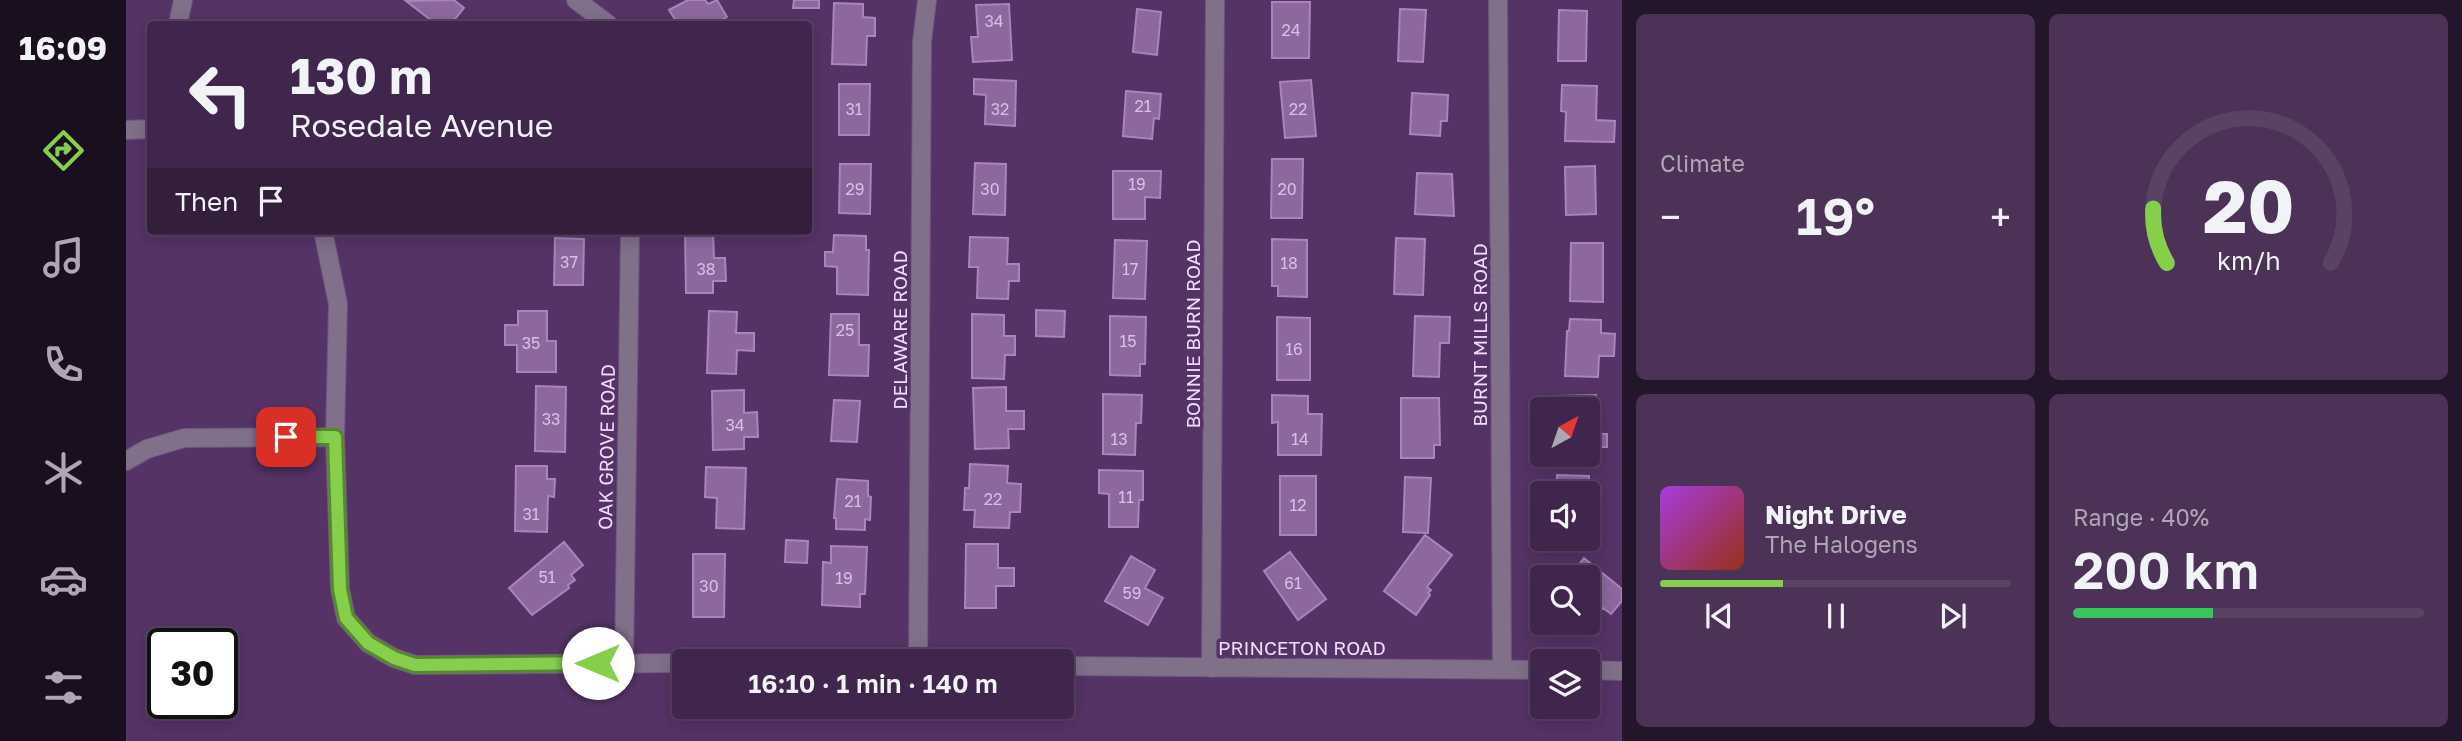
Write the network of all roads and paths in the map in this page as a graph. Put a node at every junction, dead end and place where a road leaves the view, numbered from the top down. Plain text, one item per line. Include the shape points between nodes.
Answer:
1 (183, 0) edge
2 (576, 0) edge
3 (927, 0) edge
4 (1215, 0) edge
5 (1498, 0) edge
6 (179, 21) edge
7 (604, 21) edge
8 (147, 129) edge
9 (126, 130) edge
10 (324, 235) edge
11 (630, 235) edge
12 (335, 437) junction
13 (126, 461) edge
14 (918, 649) edge
15 (624, 663) junction
16 (672, 663) edge
17 (1074, 666) edge
18 (1211, 668) junction
19 (1502, 669) junction
20 (1530, 670) edge
21 (1600, 670) edge
22 (1622, 671) edge

1 - 6 street
2 - 7 street
3 - 14 street, DELAWARE ROAD via 922,41
4 - 18 street, BONNIE BURN ROAD
5 - 19 street, BURNT MILLS ROAD
8 - 9 street
10 - 12 street via 338,304
11 - 15 street, OAK GROVE ROAD
12 - 13 street via 184,438
12 - 15 street via 340,589 346,618 368,643 415,665
15 - 16 street
17 - 18 street, PRINCETON ROAD
18 - 19 street, PRINCETON ROAD
19 - 20 street, PRINCETON ROAD
21 - 22 street

